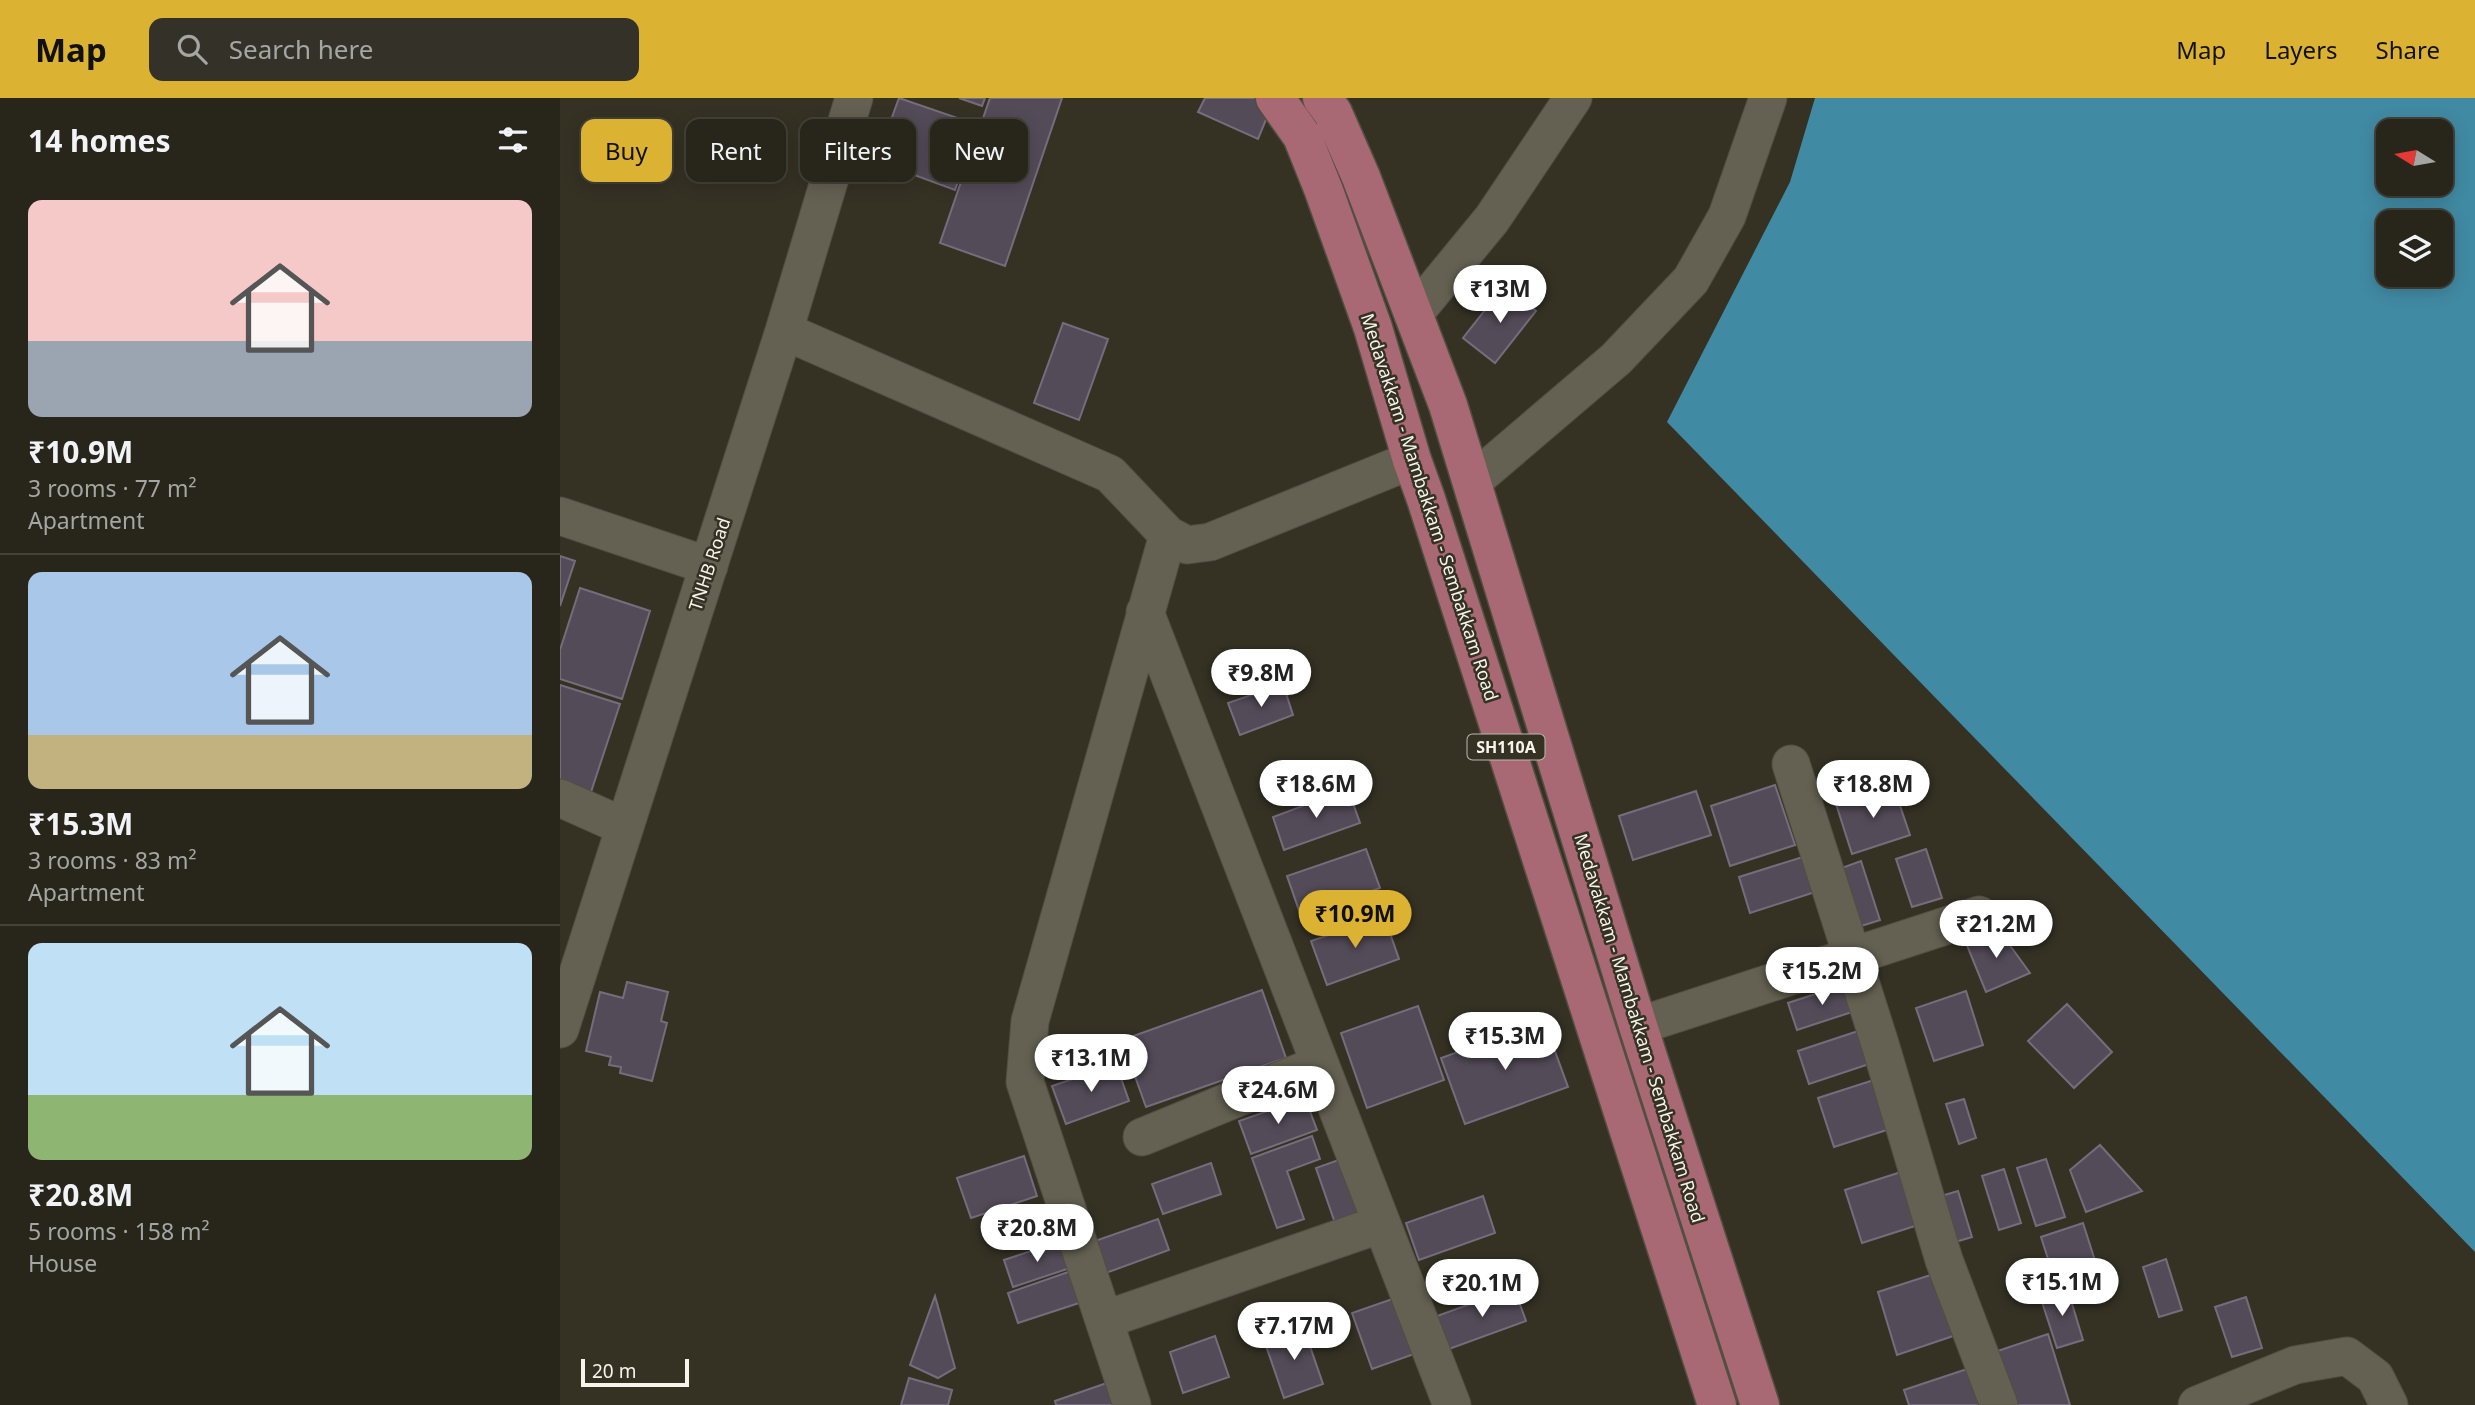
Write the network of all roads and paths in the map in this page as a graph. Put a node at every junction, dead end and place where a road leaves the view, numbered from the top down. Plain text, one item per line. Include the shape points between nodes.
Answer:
1 (854, 98) edge
2 (1275, 98) edge
3 (1322, 98) edge
4 (1573, 98) edge
5 (1768, 98) edge
6 (1413, 315) junction
7 (784, 331) junction
8 (1412, 460) junction
9 (1473, 481) junction
10 (560, 516) edge
11 (1168, 535) junction
12 (709, 566) junction
13 (1145, 612) junction
14 (1791, 764) dead end
15 (560, 797) edge
16 (625, 827) junction
17 (1979, 915) dead end
18 (1852, 955) junction
19 (1638, 1026) junction
20 (560, 1029) edge
21 (1320, 1064) junction
22 (1142, 1137) dead end
23 (1381, 1224) junction
24 (1104, 1320) junction
25 (1132, 1405) edge
26 (1452, 1405) edge
27 (1717, 1405) edge
28 (1760, 1405) edge
29 (1999, 1405) edge
30 (2197, 1405) edge
31 (2389, 1405) edge

1 - 7 street, TNHB Road
2 - 8 main road, Medavakkam - Mambakkam - Sembakkam Road / SH110A via 1302,136 1324,191 1373,328
3 - 6 main road, Medavakkam - Mambakkam - Sembakkam Road / SH110A via 1361,177
4 - 6 street via 1492,219
5 - 9 street via 1727,216 1691,280 1616,359
6 - 9 main road, Medavakkam - Mambakkam - Sembakkam Road / SH110A
7 - 11 street via 1110,474
7 - 12 street, TNHB Road
8 - 11 street via 1210,542 1187,545
8 - 27 main road, Medavakkam - Mambakkam - Sembakkam Road / SH110A
9 - 19 main road, Medavakkam - Mambakkam - Sembakkam Road / SH110A
10 - 12 street
11 - 13 street
12 - 16 street, TNHB Road
13 - 21 street
13 - 24 street via 1030,1021 1025,1082
14 - 18 street
15 - 16 street
16 - 20 street, TNHB Road
17 - 18 street
18 - 19 street
18 - 29 street via 1944,1260
19 - 28 main road, Medavakkam - Mambakkam - Sembakkam Road / SH110A
21 - 22 street
21 - 23 street
23 - 24 street
23 - 26 street
24 - 25 street
30 - 31 street via 2295,1365 2347,1356 2375,1377

